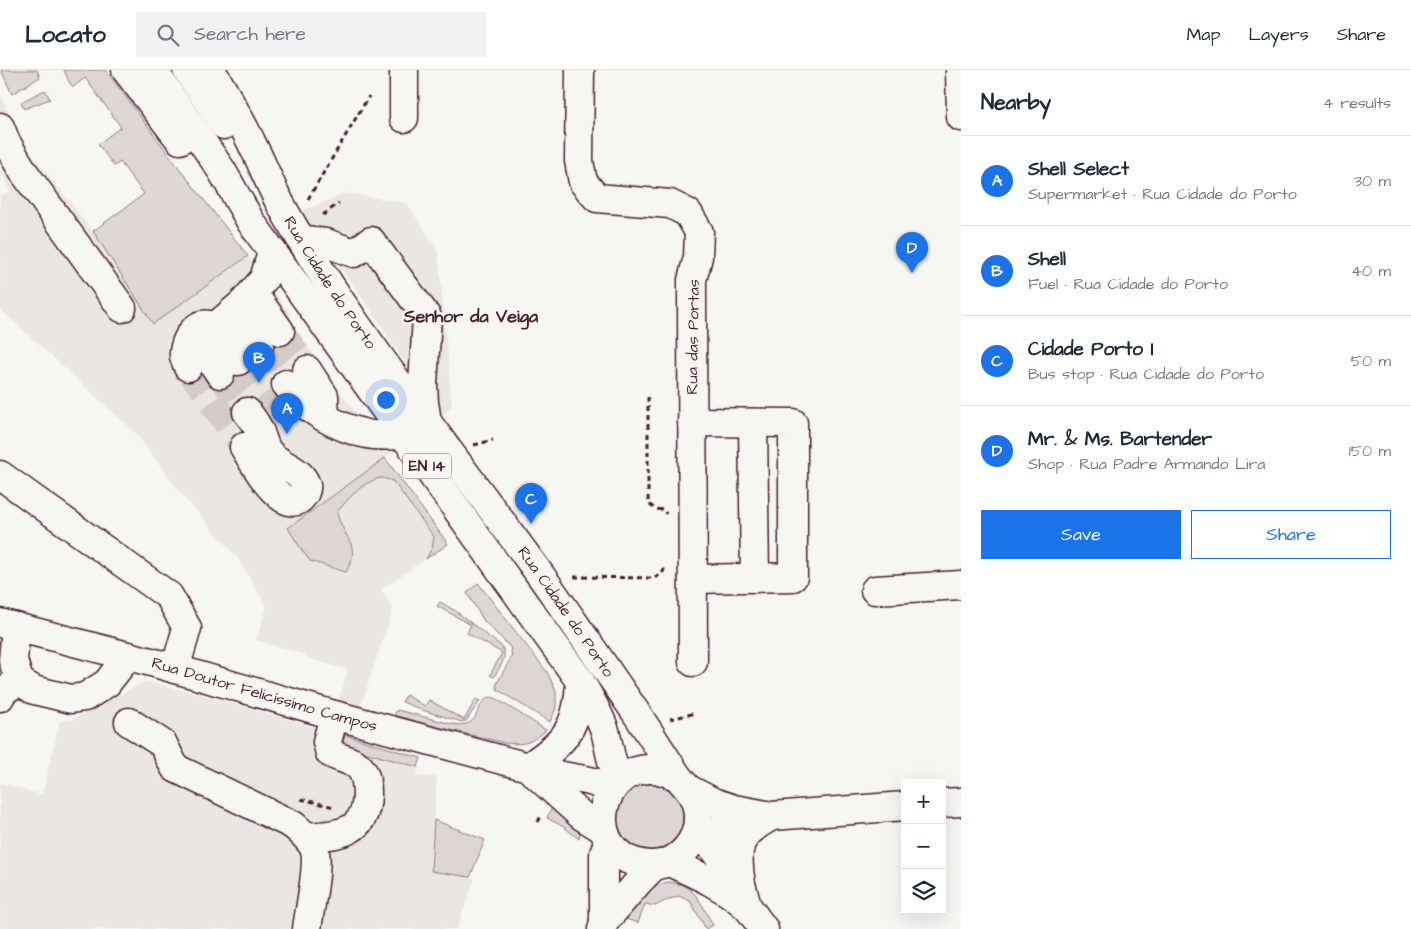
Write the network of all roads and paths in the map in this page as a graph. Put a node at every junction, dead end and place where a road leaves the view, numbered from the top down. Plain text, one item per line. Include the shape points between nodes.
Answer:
1 (126, 70) edge
2 (153, 70) edge
3 (187, 70) edge
4 (211, 70) edge
5 (404, 70) edge
6 (580, 70) edge
7 (960, 70) edge
8 (369, 96) dead end
9 (961, 117) edge
10 (404, 118) dead end
11 (0, 126) edge
12 (307, 200) dead end
13 (279, 201) junction
14 (339, 203) dead end
15 (323, 216) dead end
16 (251, 222) junction
17 (301, 239) junction
18 (272, 252) junction
19 (122, 308) dead end
20 (234, 311) junction
21 (188, 367) tunnel mouth
22 (292, 387) tunnel mouth
23 (648, 396) dead end
24 (253, 417) tunnel mouth
25 (692, 422) junction
26 (753, 423) junction
27 (416, 429) junction
28 (493, 440) dead end
29 (471, 445) dead end
30 (244, 447) tunnel mouth
31 (0, 475) edge
32 (667, 517) dead end
33 (666, 560) dead end
34 (571, 577) dead end
35 (755, 578) junction
36 (693, 579) junction
37 (961, 585) edge
38 (875, 590) dead end
39 (8, 625) edge
40 (128, 656) junction
41 (693, 662) dead end
42 (175, 669) junction
43 (580, 681) junction
44 (10, 689) edge
45 (696, 713) dead end
46 (334, 715) junction
47 (664, 721) dead end
48 (129, 722) dead end
49 (528, 767) junction
50 (684, 784) junction
51 (615, 785) junction
52 (961, 802) edge
53 (946, 803) edge
54 (901, 806) edge
55 (542, 816) dead end
56 (764, 821) junction
57 (538, 822) dead end
58 (696, 831) junction
59 (606, 836) junction
60 (306, 837) junction
61 (662, 864) junction
62 (744, 896) junction
63 (603, 926) edge
64 (306, 929) edge
65 (764, 929) edge

1 - 16 street, Rua Cidade do Porto via 188,150
2 - 16 street, Rua Cidade do Porto via 222,172
3 - 13 street, Rua Cidade do Porto
4 - 13 street, Rua Cidade do Porto via 252,143
5 - 10 street
6 - 25 street, Rua das Portas via 579,161 583,182 597,198 670,204 688,213 699,232 698,257 692,280
7 - 9 street
8 - 12 path
11 - 19 street via 23,171
13 - 17 street, Rua Cidade do Porto / EN 14
14 - 15 path
16 - 18 street, Rua Cidade do Porto
17 - 27 street, Rua Cidade do Porto / EN 14 via 353,319
17 - 27 street via 326,242 354,253 371,241 427,317 424,402
18 - 20 street via 264,279
18 - 27 street, Rua Cidade do Porto / EN 14
20 - 20 street via 249,353 208,357 207,348
20 - 21 street via 210,326 196,328 188,336 184,358
22 - 27 street via 299,400 347,429 367,434
23 - 32 path via 648,498 649,504 664,510
24 - 30 street via 264,447 271,456 302,478 305,494 298,501 283,499
25 - 26 street
25 - 36 street, Rua das Portas
26 - 35 street
26 - 35 street via 793,423 793,577
27 - 43 street, Rua Cidade do Porto / EN 14
27 - 50 street, Rua Cidade do Porto / EN 14 via 545,581
28 - 29 path
31 - 42 street via 169,596 187,628
33 - 34 path via 666,568 654,578
35 - 36 street
36 - 41 street, Rua das Portas
37 - 38 street
39 - 40 street, Rua Doutor Felicíssimo Campos
39 - 44 street via 13,660
40 - 42 street, Rua Doutor Felicíssimo Campos
40 - 44 street via 107,683 85,697 70,700 34,690
42 - 46 street, Rua Doutor Felicíssimo Campos
43 - 49 street via 579,702 571,729 549,753
43 - 51 street, Rua Cidade do Porto via 605,732
45 - 47 path
46 - 49 street, Rua Doutor Felicíssimo Campos
46 - 60 street via 327,742 330,753 361,769 367,783 366,806 357,825 346,832
48 - 60 street via 163,744 175,768 293,825
49 - 51 street, Rua Doutor Felicíssimo Campos
49 - 59 street, Rua Doutor Felicíssimo Campos
50 - 51 street via 664,771 649,769 634,772
50 - 56 street via 713,802
50 - 58 street, Rua Cidade do Porto via 697,806
51 - 59 street via 604,802 602,816
52 - 53 street
54 - 56 street
55 - 57 path
56 - 58 street via 715,831
56 - 62 street via 740,842 738,868
58 - 61 street via 685,850
58 - 62 street via 711,846
59 - 61 street via 620,856 637,864
59 - 63 street
60 - 64 street via 316,861
61 - 62 street
61 - 63 street via 640,880
62 - 65 street

